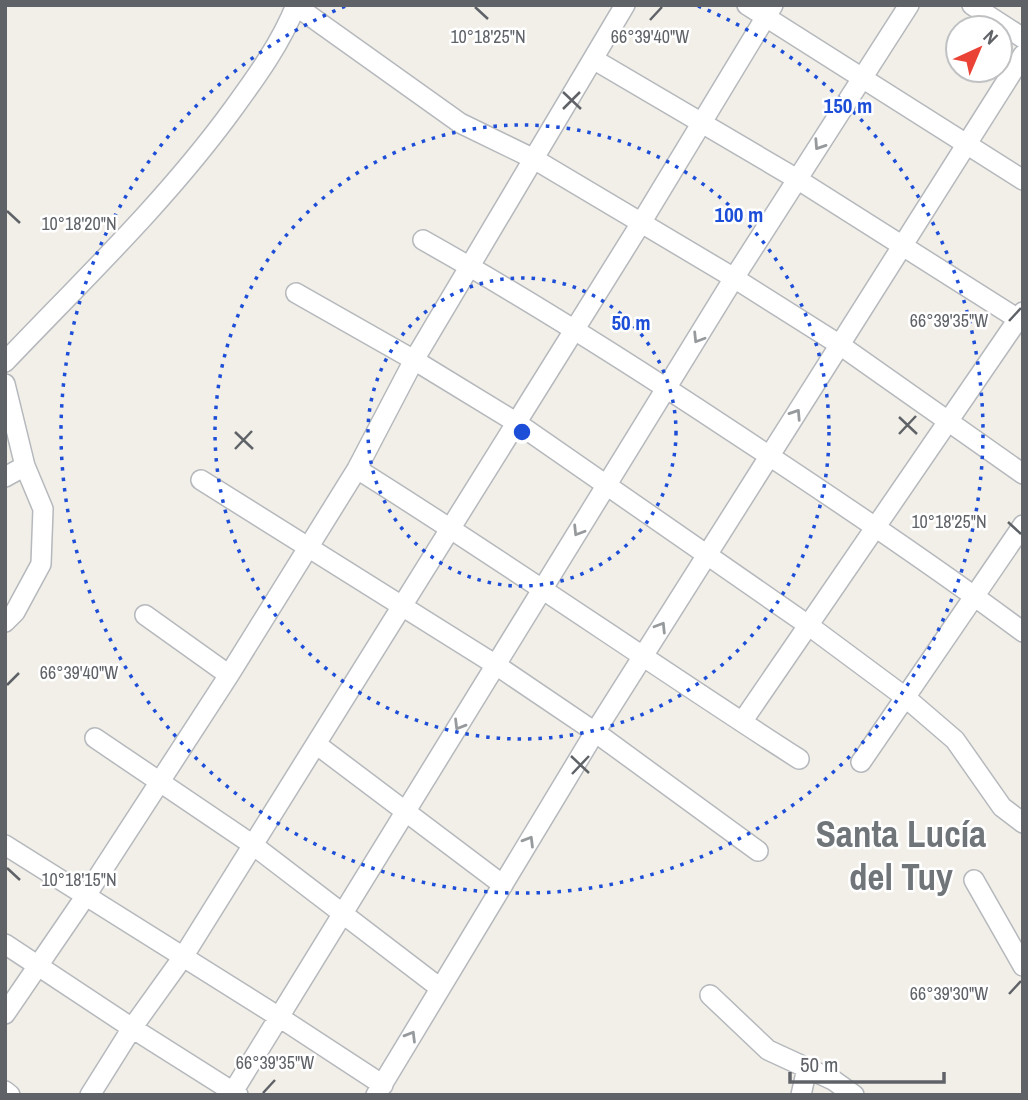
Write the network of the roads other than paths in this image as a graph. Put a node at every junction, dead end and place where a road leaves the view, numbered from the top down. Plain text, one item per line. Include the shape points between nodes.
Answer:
1 (296, 5) edge
2 (625, 5) edge
3 (747, 5) edge
4 (909, 5) edge
5 (972, 5) edge
6 (769, 11) edge
7 (1023, 38) edge
8 (1023, 55) edge
9 (593, 59) junction
10 (862, 79) junction
11 (702, 122) junction
12 (966, 145) junction
13 (534, 159) junction
14 (797, 179) junction
15 (1023, 180) edge
16 (641, 223) junction
17 (423, 240) dead end
18 (903, 245) junction
19 (470, 266) junction
20 (734, 278) junction
21 (296, 293) dead end
22 (1021, 316) edge
23 (575, 329) junction
24 (841, 345) junction
25 (414, 360) junction
26 (5, 362) edge
27 (5, 384) edge
28 (667, 388) junction
29 (948, 421) junction
30 (517, 423) junction
31 (769, 455) junction
32 (24, 466) junction
33 (357, 468) junction
34 (1023, 474) edge
35 (5, 477) edge
36 (201, 480) dead end
37 (607, 484) junction
38 (1023, 525) edge
39 (875, 527) junction
40 (451, 528) junction
41 (306, 548) junction
42 (707, 553) junction
43 (542, 590) junction
44 (974, 595) junction
45 (401, 607) junction
46 (145, 615) dead end
47 (5, 622) edge
48 (808, 625) junction
49 (1023, 632) edge
50 (642, 657) junction
51 (496, 665) junction
52 (229, 675) junction
53 (905, 697) junction
54 (742, 722) junction
55 (595, 732) junction
56 (95, 738) dead end
57 (316, 744) junction
58 (799, 759) dead end
59 (861, 762) dead end
60 (160, 781) junction
61 (407, 813) junction
62 (1023, 823) edge
63 (5, 845) edge
64 (253, 845) junction
65 (758, 851) dead end
66 (974, 880) dead end
67 (503, 885) junction
68 (85, 897) junction
69 (343, 915) junction
70 (5, 944) edge
71 (183, 957) junction
72 (37, 965) junction
73 (1023, 966) edge
74 (440, 988) junction
75 (710, 995) dead end
76 (5, 1014) edge
77 (279, 1017) junction
78 (132, 1028) junction
79 (807, 1068) junction
80 (380, 1090) edge
81 (5, 1091) edge
82 (234, 1094) edge
83 (10, 1095) edge
84 (90, 1095) edge
85 (801, 1095) edge
86 (854, 1095) edge

1 - 13 street via 460,123
1 - 26 street via 278,42 199,154
2 - 9 street
3 - 6 street
4 - 10 street
5 - 7 street
6 - 10 street
6 - 11 street
8 - 12 street
9 - 11 street
9 - 13 street
10 - 12 street
10 -> 14 street
11 - 14 street
11 - 16 street
12 - 15 street
12 - 18 street
13 - 16 street
13 - 19 street
14 - 18 street
14 - 20 street
16 - 20 street
16 - 23 street
17 - 19 street
18 - 22 street
18 - 24 street
19 - 23 street
19 - 25 street
20 - 24 street
20 -> 28 street
21 - 25 street
22 - 29 street
23 - 28 street
23 - 30 street
24 - 29 street
31 -> 24 street
25 - 30 street
25 - 33 street
27 - 32 street
28 - 31 street
28 - 37 street
29 - 34 street
29 - 39 street
30 - 37 street
30 - 40 street
31 - 39 street
31 - 42 street
32 - 35 street
32 - 47 street via 43,509 41,564
33 - 40 street
33 - 41 street
36 - 41 street
37 - 42 street
37 -> 43 street
38 - 44 street
39 - 44 street
39 - 48 street
40 - 43 street
40 - 45 street
41 - 45 street
41 - 52 street
42 - 48 street
50 -> 42 street
43 - 50 street
43 - 51 street
44 - 49 street
44 - 53 street
45 - 51 street
45 - 57 street
46 - 52 street
48 - 53 street
48 - 54 street
50 - 54 street
50 - 55 street
51 - 55 street
51 -> 61 street
52 - 60 street
53 - 59 street
53 - 62 street via 955,740 1002,807
54 - 58 street
55 - 65 street
67 -> 55 street
56 - 60 street
57 - 61 street
57 - 64 street
60 - 64 street
60 - 68 street
61 - 67 street
61 - 69 street
63 - 68 street
64 - 69 street
64 - 71 street
66 - 73 street
67 - 74 street
68 - 71 street
68 - 72 street
69 - 74 street
69 - 77 street
70 - 72 street
71 - 77 street
71 - 78 street
72 - 76 street
72 - 78 street
80 -> 74 street
75 - 79 street via 768,1050
77 - 80 street
77 - 82 street
78 - 82 street
78 - 84 street
79 - 85 street
79 - 86 street
81 - 83 street

